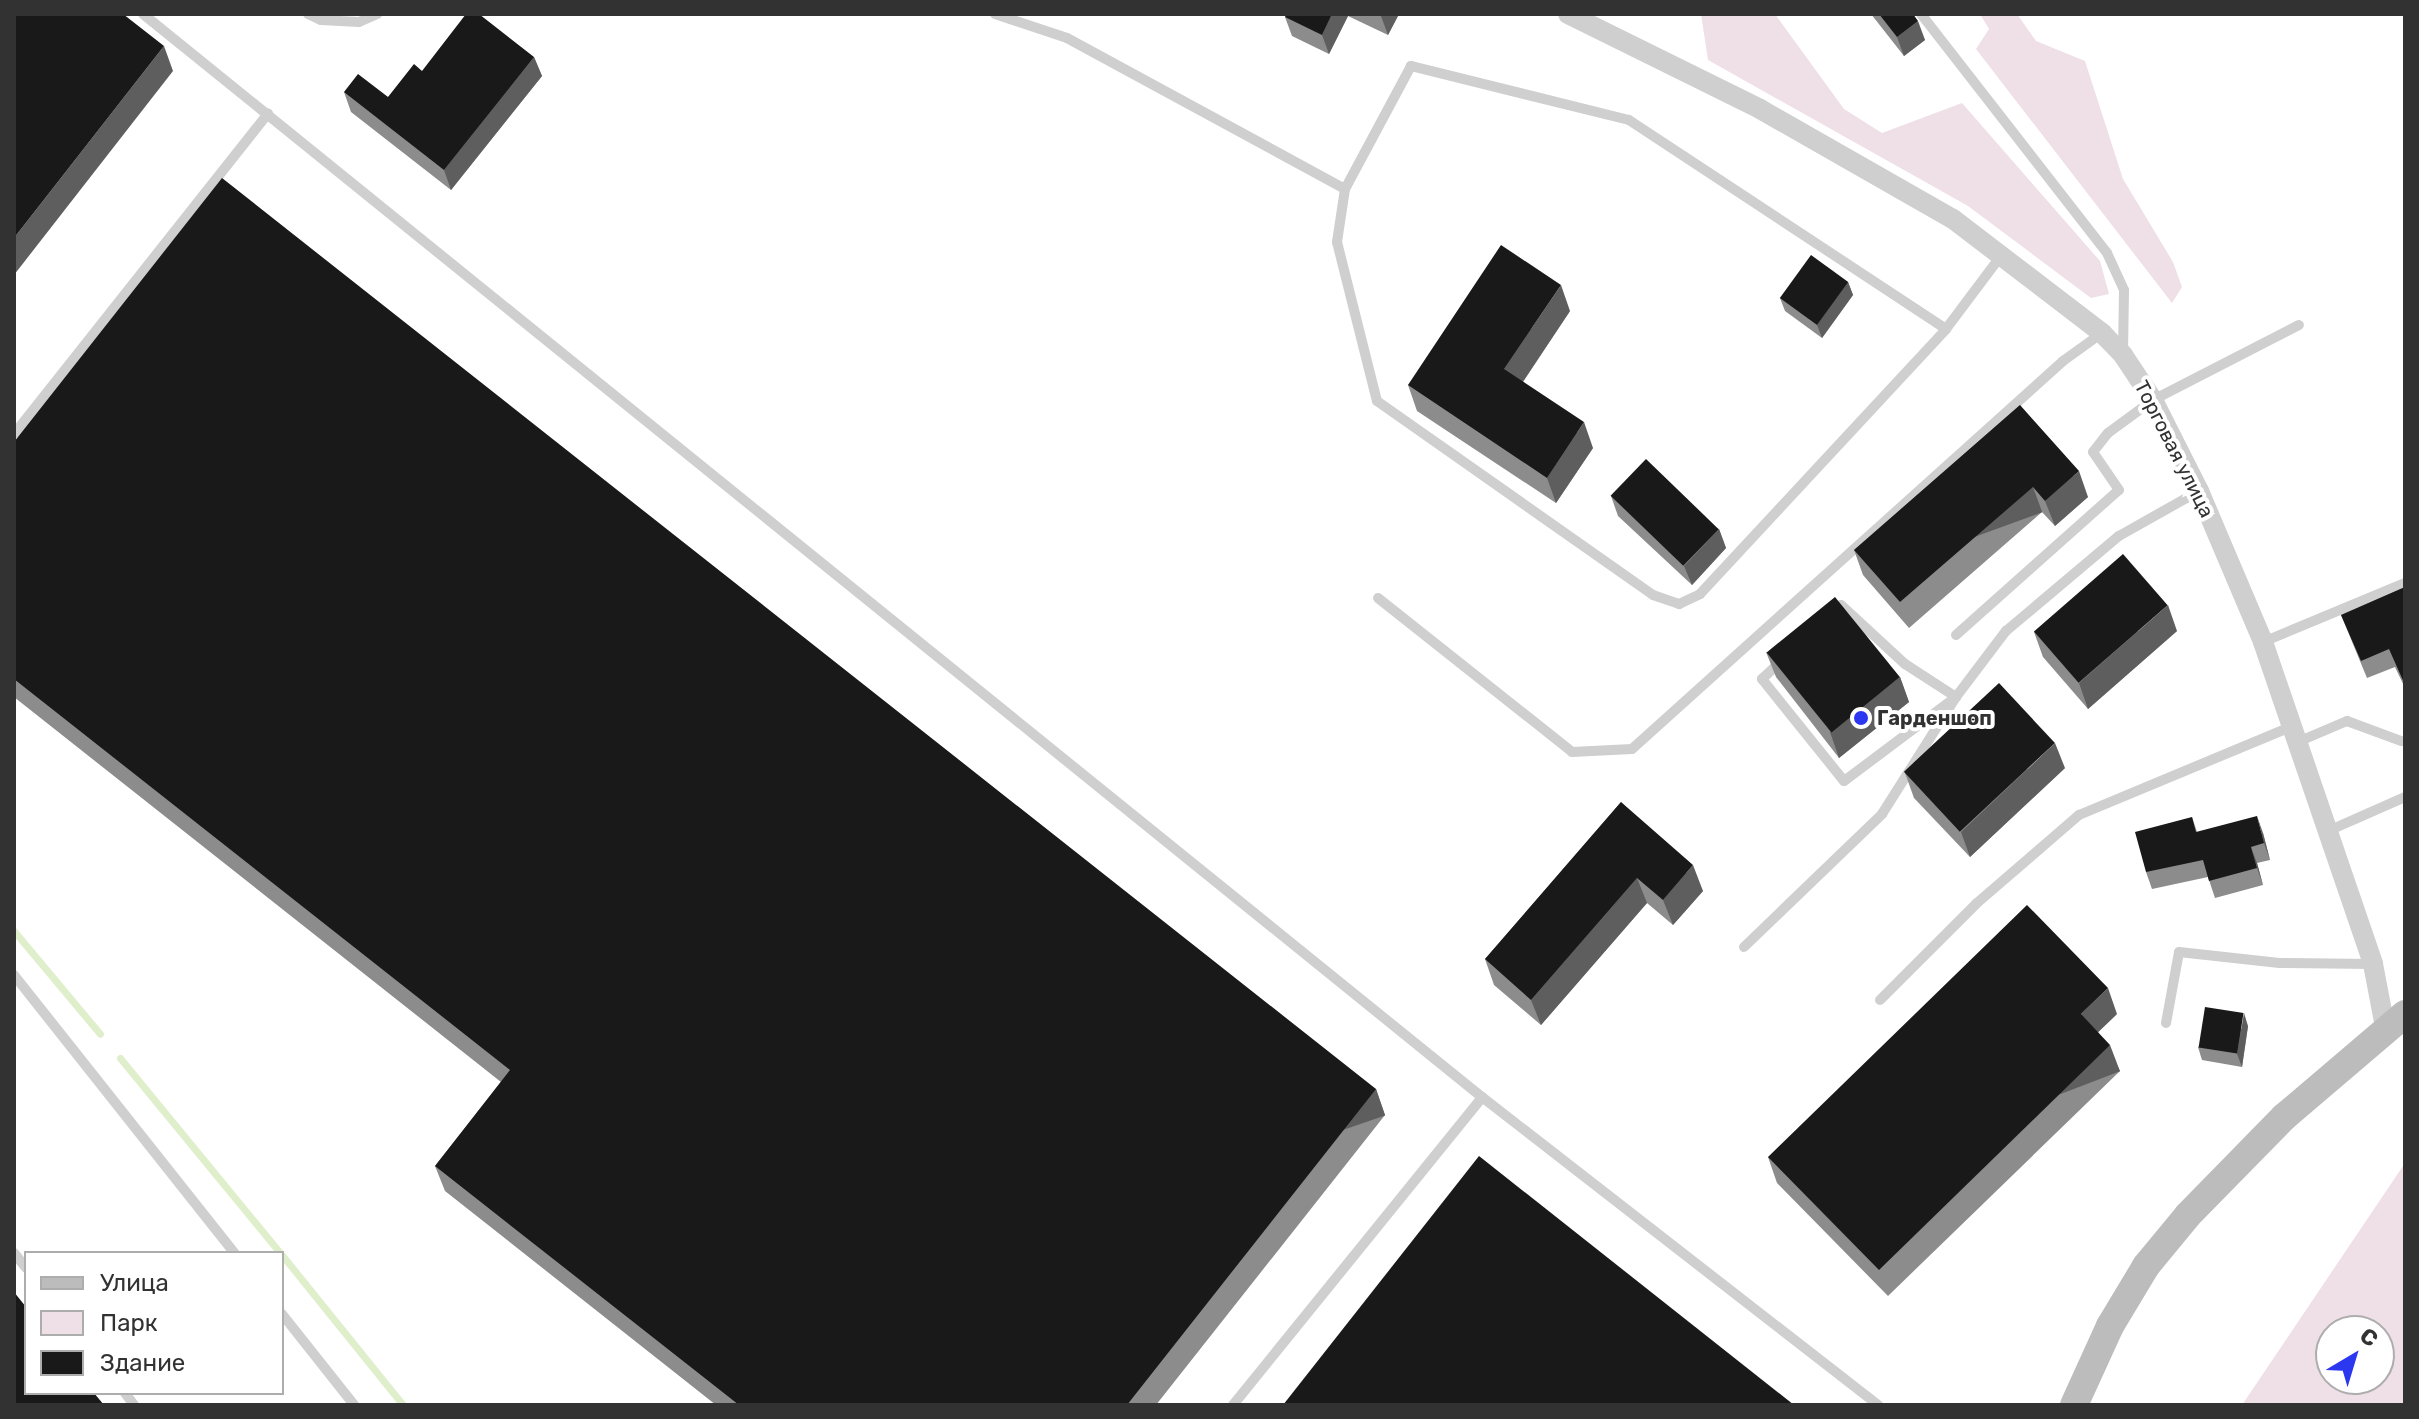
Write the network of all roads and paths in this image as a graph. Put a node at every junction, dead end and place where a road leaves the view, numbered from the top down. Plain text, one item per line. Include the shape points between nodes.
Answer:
1 (143, 14) edge
2 (308, 14) edge
3 (377, 14) edge
4 (995, 14) edge
5 (1921, 14) edge
6 (1575, 16) edge
7 (268, 113) junction
8 (1345, 189) junction
9 (2000, 257) junction
10 (2299, 325) dead end
11 (1946, 329) junction
12 (2102, 333) junction
13 (2123, 355) junction
14 (2153, 400) junction
15 (14, 434) edge
16 (2199, 491) junction
17 (2405, 583) edge
18 (1378, 598) dead end
19 (1956, 635) dead end
20 (2263, 642) junction
21 (1956, 697) junction
22 (2298, 733) junction
23 (2401, 741) dead end
24 (2405, 797) edge
25 (2328, 831) junction
26 (1744, 947) dead end
27 (2373, 964) junction
28 (14, 975) edge
29 (1880, 1000) dead end
30 (2395, 1020) edge
31 (2166, 1023) dead end
32 (1482, 1097) junction
33 (232, 1251) edge
34 (284, 1317) edge
35 (354, 1405) edge
36 (1233, 1405) edge
37 (1878, 1405) edge
38 (2074, 1405) edge

1 - 7 lane
2 - 3 lane via 359,22
4 - 8 lane via 1067,38
5 - 13 lane via 2107,253 2124,290
6 - 9 street, Торговая улица via 1760,109 1953,219
7 - 15 lane
7 - 32 lane
8 - 11 lane via 1411,66 1629,120
8 - 11 lane via 1337,242 1377,401 1653,595 1679,604 1700,594
9 - 11 lane
9 - 12 street, Торговая улица
10 - 14 lane
12 - 13 street, Торговая улица
12 - 18 lane via 2063,361 1632,749 1572,752
13 - 14 street, Торговая улица
14 - 16 street, Торговая улица
14 - 19 lane via 2108,433 2093,452 2119,490
16 - 20 street, Торговая улица
16 - 21 lane via 2119,536 2017,621
17 - 20 lane
20 - 22 street, Торговая улица
21 - 21 lane via 1905,664 1841,605 1762,679 1844,781
21 - 26 lane via 1882,814
22 - 23 lane via 2347,721
22 - 25 street, Торговая улица
22 - 29 lane via 2079,815 1977,903
24 - 25 lane
25 - 27 street, Торговая улица
27 - 30 street, Торговая улица
27 - 31 lane via 2279,963 2179,952
28 - 33 lane
30 - 38 main road via 2284,1117 2180,1225 2146,1266 2110,1326
32 - 36 lane
32 - 37 lane
34 - 35 lane

